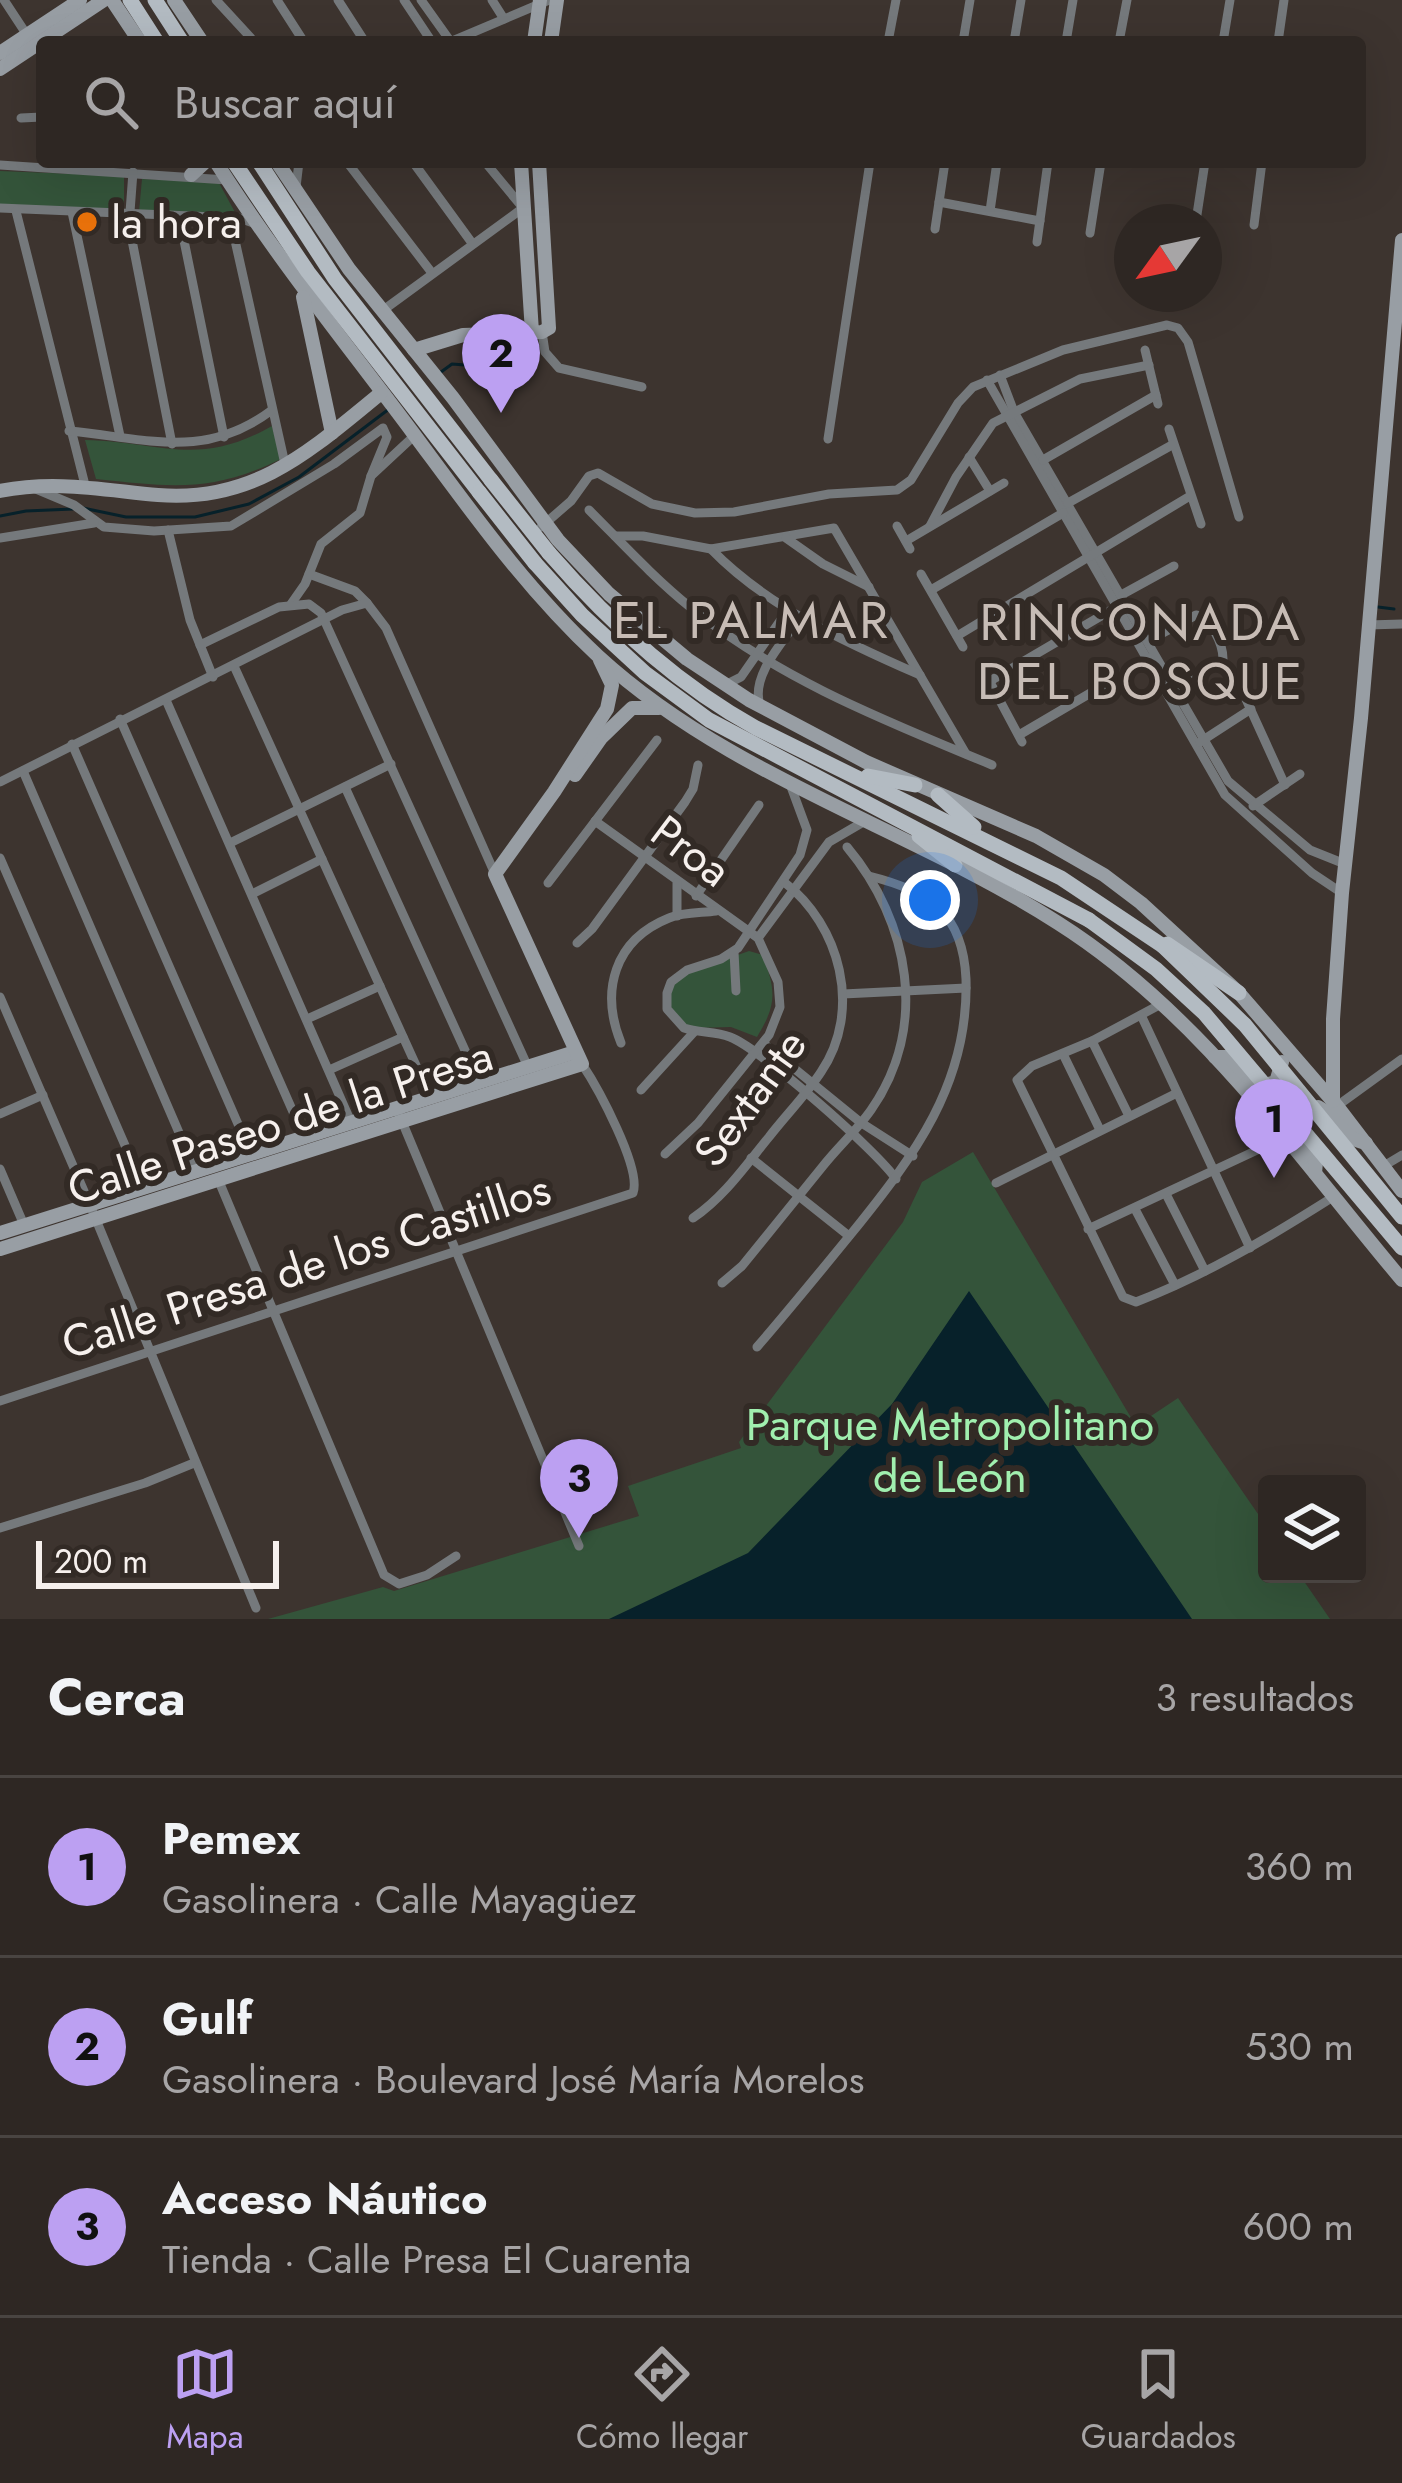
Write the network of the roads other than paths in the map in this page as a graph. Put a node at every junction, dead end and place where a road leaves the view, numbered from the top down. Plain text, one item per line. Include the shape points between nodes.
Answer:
1 (4, 0) edge
2 (108, 0) edge
3 (130, 0) edge
4 (155, 0) edge
5 (174, 0) edge
6 (216, 0) edge
7 (278, 0) edge
8 (338, 0) edge
9 (404, 0) edge
10 (421, 0) edge
11 (492, 0) edge
12 (896, 0) edge
13 (970, 0) edge
14 (1021, 0) edge
15 (1073, 0) edge
16 (1126, 0) edge
17 (1230, 0) edge
18 (1284, 0) edge
19 (546, 1) edge
20 (71, 2) edge
21 (504, 19) junction
22 (40, 36) edge
23 (135, 36) edge
24 (154, 36) edge
25 (178, 36) edge
26 (198, 36) edge
27 (248, 36) edge
28 (300, 36) edge
29 (361, 36) edge
30 (428, 36) edge
31 (446, 36) edge
32 (464, 36) edge
33 (536, 36) edge
34 (550, 36) edge
35 (889, 36) edge
36 (964, 36) edge
37 (1015, 36) edge
38 (1067, 36) edge
39 (1120, 36) edge
40 (1224, 36) edge
41 (1279, 36) edge
42 (36, 38) edge
43 (30, 41) junction
44 (36, 51) edge
45 (0, 53) edge
46 (0, 69) edge
47 (36, 117) edge
48 (21, 118) dead end
49 (0, 165) edge
50 (36, 165) edge
51 (118, 168) edge
52 (199, 168) edge
53 (222, 168) edge
54 (239, 168) edge
55 (262, 168) edge
56 (269, 168) edge
57 (272, 168) edge
58 (298, 168) edge
59 (351, 168) edge
60 (417, 168) edge
61 (489, 168) edge
62 (521, 168) edge
63 (539, 168) edge
64 (869, 168) edge
65 (944, 168) edge
66 (996, 168) edge
67 (1047, 168) edge
68 (1099, 168) edge
69 (1204, 168) edge
70 (1261, 168) edge
71 (133, 172) junction
72 (191, 175) junction
73 (227, 180) junction
74 (246, 180) junction
75 (304, 202) junction
76 (939, 202) junction
77 (1199, 204) edge
78 (0, 208) edge
79 (523, 208) junction
80 (539, 208) junction
81 (16, 211) junction
82 (990, 211) junction
83 (72, 212) junction
84 (130, 214) junction
85 (179, 216) junction
86 (251, 217) junction
87 (230, 218) junction
88 (1040, 220) junction
89 (1254, 225) dead end
90 (934, 229) dead end
91 (1090, 232) dead end
92 (1402, 240) edge
93 (472, 242) junction
94 (1037, 242) dead end
95 (432, 273) junction
96 (302, 290) junction
97 (382, 311) junction
98 (537, 332) junction
99 (414, 350) junction
100 (1145, 350) dead end
101 (1149, 364) junction
102 (1000, 375) junction
103 (987, 380) junction
104 (643, 387) dead end
105 (390, 395) junction
106 (272, 410) junction
107 (1010, 414) junction
108 (1169, 429) dead end
109 (69, 431) junction
110 (412, 432) junction
111 (332, 433) junction
112 (120, 436) junction
113 (224, 437) junction
114 (828, 440) dead end
115 (172, 444) junction
116 (1172, 445) junction
117 (969, 457) junction
118 (1043, 460) junction
119 (286, 466) junction
120 (371, 476) junction
121 (512, 479) junction
122 (1004, 483) dead end
123 (85, 485) junction
124 (32, 486) junction
125 (0, 491) edge
126 (990, 491) junction
127 (1190, 496) junction
128 (528, 500) junction
129 (1065, 508) junction
130 (590, 510) dead end
131 (470, 513) junction
132 (1238, 518) dead end
133 (94, 523) junction
134 (545, 524) junction
135 (1201, 524) dead end
136 (897, 526) dead end
137 (930, 526) junction
138 (168, 530) junction
139 (488, 536) junction
140 (615, 536) junction
141 (785, 537) junction
142 (0, 538) edge
143 (711, 549) junction
144 (1093, 554) junction
145 (504, 556) junction
146 (1174, 566) dead end
147 (309, 574) junction
148 (921, 574) dead end
149 (596, 581) junction
150 (869, 587) junction
151 (931, 590) junction
152 (1120, 600) junction
153 (367, 603) junction
154 (291, 604) junction
155 (789, 608) junction
156 (551, 609) junction
157 (1368, 615) junction
158 (801, 616) junction
159 (325, 618) junction
160 (1401, 626) edge
161 (1148, 641) junction
162 (200, 645) junction
163 (758, 655) junction
164 (598, 656) junction
165 (1151, 657) junction
166 (771, 663) junction
167 (234, 666) junction
168 (983, 669) dead end
169 (920, 675) junction
170 (213, 677) junction
171 (990, 681) junction
172 (725, 685) junction
173 (1174, 688) junction
174 (1244, 695) dead end
175 (166, 700) junction
176 (663, 708) junction
177 (761, 708) junction
178 (1251, 710) junction
179 (120, 719) junction
180 (657, 740) dead end
181 (1200, 742) junction
182 (72, 744) junction
183 (966, 754) junction
184 (391, 764) junction
185 (698, 765) dead end
186 (992, 765) dead end
187 (23, 771) junction
188 (1300, 775) dead end
189 (839, 778) junction
190 (0, 782) edge
191 (790, 784) junction
192 (1285, 784) junction
193 (915, 785) junction
194 (345, 788) junction
195 (938, 795) junction
196 (759, 805) dead end
197 (1253, 806) junction
198 (299, 809) junction
199 (893, 816) junction
200 (595, 821) junction
201 (865, 821) junction
202 (807, 830) junction
203 (989, 841) junction
204 (829, 842) junction
205 (230, 843) junction
206 (847, 848) dead end
207 (1321, 855) junction
208 (645, 856) junction
209 (0, 858) edge
210 (322, 859) junction
211 (1345, 864) junction
212 (955, 865) junction
213 (1312, 873) junction
214 (869, 876) junction
215 (496, 878) junction
216 (548, 883) dead end
217 (676, 883) junction
218 (789, 885) junction
219 (1342, 893) junction
220 (252, 895) junction
221 (696, 896) junction
222 (716, 911) junction
223 (677, 916) junction
224 (1125, 920) junction
225 (753, 935) junction
226 (577, 943) dead end
227 (734, 952) junction
228 (380, 986) junction
229 (966, 988) junction
230 (907, 989) junction
231 (736, 991) dead end
232 (1239, 993) junction
233 (843, 994) junction
234 (0, 998) edge
235 (1163, 1003) junction
236 (1257, 1014) junction
237 (1141, 1015) junction
238 (307, 1019) junction
239 (1333, 1019) junction
240 (694, 1031) junction
241 (403, 1037) junction
242 (1092, 1041) junction
243 (763, 1042) junction
244 (621, 1043) dead end
245 (753, 1052) junction
246 (1063, 1054) junction
247 (1215, 1057) junction
248 (579, 1058) junction
249 (1402, 1059) edge
250 (528, 1067) junction
251 (329, 1070) junction
252 (1309, 1075) junction
253 (479, 1081) junction
254 (807, 1089) junction
255 (640, 1090) dead end
256 (1177, 1094) junction
257 (43, 1095) junction
258 (430, 1096) junction
259 (1335, 1104) junction
260 (0, 1114) edge
261 (398, 1114) junction
262 (1129, 1116) junction
263 (351, 1122) junction
264 (860, 1122) junction
265 (1100, 1130) junction
266 (851, 1132) junction
267 (1283, 1138) junction
268 (305, 1139) junction
269 (1366, 1142) junction
270 (889, 1143) junction
271 (1052, 1153) junction
272 (665, 1154) dead end
273 (1402, 1155) edge
274 (252, 1156) junction
275 (913, 1156) junction
276 (879, 1157) junction
277 (751, 1158) junction
278 (1382, 1167) junction
279 (0, 1169) edge
280 (1213, 1171) junction
281 (196, 1172) junction
282 (215, 1173) junction
283 (1314, 1174) junction
284 (896, 1179) junction
285 (996, 1184) dead end
286 (145, 1189) junction
287 (1402, 1191) edge
288 (1166, 1194) junction
289 (798, 1196) junction
290 (1334, 1198) junction
291 (1135, 1209) junction
292 (92, 1212) junction
293 (1402, 1216) edge
294 (693, 1218) dead end
295 (24, 1225) junction
296 (1088, 1229) junction
297 (0, 1233) edge
298 (849, 1236) junction
299 (1250, 1248) junction
300 (1402, 1248) edge
301 (0, 1249) edge
302 (455, 1255) junction
303 (1205, 1270) junction
304 (1402, 1280) edge
305 (722, 1283) dead end
306 (1175, 1285) junction
307 (272, 1311) junction
308 (757, 1347) dead end
309 (147, 1351) junction
310 (0, 1401) edge
311 (194, 1463) junction
312 (0, 1528) edge
313 (579, 1546) dead end
314 (456, 1556) dead end
315 (256, 1608) dead end

1 - 43 street
2 - 22 street
2 - 23 street
3 - 24 main road
4 - 25 main road
5 - 26 street
6 - 27 street
7 - 28 street
8 - 29 street
9 - 30 street
10 - 31 street
11 - 21 street
12 - 35 street
13 - 36 street
14 - 37 street
15 - 38 street
16 - 39 street
17 - 40 street
18 - 41 street
19 - 21 street
19 - 33 street
19 - 34 street
20 - 43 street
21 - 32 street
42 - 43 street
43 - 44 street
43 - 45 street
43 - 46 street
47 - 48 street
49 - 50 street
51 - 71 street
52 - 72 street
53 - 73 street
54 - 74 main road
55 - 74 street
56 - 189 main road, bridge via 335,279 534,536 627,634 736,716
57 - 75 street
58 - 75 street
59 - 95 street
60 - 93 street
61 - 79 street
62 - 79 street
63 - 80 street
64 - 114 street
65 - 76 street
66 - 82 street
67 - 88 street
68 - 91 street
69 - 77 street
70 - 89 street
71 - 72 street
71 - 84 street
72 - 73 street
73 - 74 street
73 - 86 street
74 - 86 street via 242,196
74 - 105 main road
75 - 97 street
76 - 82 street
76 - 90 street
78 - 81 street
79 - 80 street
79 - 93 street
79 - 98 street
80 - 98 street via 549,328
81 - 83 street
81 - 109 street
82 - 88 street
83 - 84 street
83 - 112 street
84 - 85 street
84 - 115 street
85 - 87 street
85 - 113 street
86 - 87 street
86 - 96 street
87 - 106 street
88 - 94 street
92 - 157 street
93 - 95 street
95 - 97 street
96 - 105 street
96 - 111 street
97 - 99 street
98 - 99 street via 463,335
98 - 104 street via 559,368
99 - 121 street
100 - 101 street
101 - 107 street via 1080,379
101 - 118 street via 1157,400
102 - 103 street
102 - 107 street
102 - 132 street via 1094,341 1178,328
103 - 107 street
103 - 134 street via 962,397 897,490 695,513 652,504 598,472
105 - 110 street
105 - 111 street
105 - 189 main road, bridge via 582,615 645,674 709,720
106 - 113 street
106 - 119 street
107 - 117 street via 988,427
107 - 118 street
107 - 129 street
108 - 116 street
109 - 112 street
109 - 123 street
110 - 120 street
110 - 131 street
111 - 119 street
112 - 115 street
113 - 115 street
116 - 127 street
116 - 129 street
117 - 126 street
117 - 137 street
118 - 129 street
119 - 123 street via 207,495
120 - 138 street via 387,437 383,428 231,526
120 - 147 street via 360,513 321,544
121 - 128 street
121 - 131 street via 495,508
122 - 126 street
123 - 124 street
124 - 125 street
124 - 133 street
126 - 137 street
127 - 135 street
127 - 144 street
128 - 134 street
128 - 139 street
129 - 144 street
129 - 151 street
130 - 140 street
131 - 139 street
133 - 138 street
133 - 142 street
134 - 145 street
134 - 149 street
136 - 137 street via 908,545
138 - 162 street
139 - 145 street
140 - 143 street
140 - 163 street via 689,606
141 - 143 street
141 - 150 street
141 - 150 street via 834,528
143 - 155 street
144 - 151 street via 960,642
144 - 152 street
145 - 156 street
146 - 152 street
147 - 153 street
147 - 154 street
148 - 151 street
149 - 156 street via 552,545 532,548 524,562 552,596
149 - 172 street
150 - 169 street
152 - 161 street
152 - 165 street
152 - 171 street
153 - 159 street
153 - 215 street via 386,628
154 - 159 street via 313,606
154 - 162 street
155 - 158 street
155 - 163 street
156 - 164 street
157 - 160 street
157 - 211 street
158 - 166 street
158 - 169 street
159 - 167 street
159 - 184 street
161 - 165 street
161 - 173 street via 1196,615 1209,622 1223,659
162 - 170 street
163 - 166 street
163 - 172 street
164 - 176 street
164 - 215 street via 612,685 607,709
165 - 171 street via 1021,738
165 - 173 street
165 - 181 street
166 - 177 street via 757,687
166 - 183 street
167 - 170 street
167 - 198 street
168 - 171 street
169 - 183 street
170 - 175 street
172 - 177 street
173 - 181 street
174 - 178 street
175 - 179 street
175 - 205 street
176 - 191 street
176 - 215 street via 632,707 610,728
177 - 193 street
178 - 181 street
178 - 192 street
179 - 182 street
179 - 268 street
180 - 200 street
181 - 197 street
181 - 213 street via 1226,795
182 - 187 street
182 - 274 street
183 - 186 street
184 - 194 street
184 - 250 street
185 - 208 street via 693,789
187 - 190 street
187 - 281 street
188 - 192 street
189 - 193 main road
189 - 199 main road
189 - 203 main road
191 - 201 street
191 - 202 street
192 - 197 street
193 - 195 street
194 - 198 street
194 - 253 street
195 - 203 main road
195 - 232 street via 1104,875
196 - 221 street
197 - 207 street
198 - 205 street
198 - 210 street
199 - 212 main road
199 - 300 main road, bridge via 1089,920 1156,969 1204,1013
200 - 208 street, Proa
200 - 216 street
201 - 204 street
201 - 212 street
202 - 204 street
202 - 218 street
203 - 224 main road
204 - 218 street
205 - 220 street
206 - 214 street
207 - 211 street
207 - 213 street
208 - 217 street, Proa
208 - 226 street
209 - 286 street
210 - 220 street
210 - 228 street
211 - 219 street
212 - 235 street via 1062,925
213 - 219 street
214 - 229 street via 949,914
214 - 230 street via 892,923
215 - 248 street
217 - 221 street, Proa
217 - 223 street
218 - 225 street
218 - 233 street, Sextante via 829,935
219 - 239 street
220 - 238 street
221 - 222 street, Proa
222 - 223 street
222 - 225 street, Proa
223 - 244 street via 621,956 609,1000
224 - 232 main road
224 - 293 main road, bridge via 1245,1025
225 - 227 street
225 - 243 street via 781,994
227 - 231 street
227 - 240 street via 681,973 669,987 670,1016
228 - 238 street
228 - 241 street
229 - 230 street
229 - 275 street via 948,1093
230 - 233 street
230 - 264 street via 898,1053
232 - 236 street
233 - 254 street, Sextante via 833,1048
234 - 257 street
235 - 237 street
235 - 247 street
236 - 247 street via 1258,1028 1280,1054 1276,1082 1258,1087 1229,1057
236 - 252 street
237 - 242 street
237 - 256 street
238 - 251 street
239 - 252 street via 1325,1054
239 - 259 street
240 - 245 street via 733,1038
240 - 255 street
241 - 251 street
241 - 258 street
242 - 246 street
242 - 262 street
243 - 245 street
243 - 254 street
245 - 254 street
245 - 272 street
246 - 265 street
246 - 271 street via 1023,1072 1018,1087
247 - 267 street
248 - 250 street, Calle Paseo de la Presa
248 - 261 street, Calle Paseo de la Presa
248 - 302 street, Calle Presa de los Castillos via 636,1178 633,1193
249 - 259 street
250 - 253 street, Calle Paseo de la Presa
251 - 263 street
252 - 259 street
253 - 258 street, Calle Paseo de la Presa
254 - 264 street
254 - 266 street
254 - 277 street, Sextante
256 - 262 street
256 - 280 street
257 - 260 street
257 - 292 street
258 - 261 street, Calle Paseo de la Presa
259 - 269 street
261 - 263 street, Calle Paseo de la Presa
261 - 282 street, Calle Paseo de la Presa
261 - 302 street
262 - 265 street
263 - 268 street, Calle Paseo de la Presa
264 - 266 street
264 - 270 street
265 - 271 street
266 - 276 street
266 - 289 street
267 - 280 street
267 - 283 street
268 - 274 street, Calle Paseo de la Presa
269 - 278 street
269 - 283 street via 1348,1137 1318,1107 1300,1112 1294,1128 1316,1162
270 - 275 street
270 - 276 street
271 - 285 street
271 - 296 street
273 - 278 street
274 - 282 street, Calle Paseo de la Presa
275 - 284 street
276 - 284 street
277 - 289 street
277 - 294 street, Sextante
278 - 287 street
279 - 295 street
280 - 288 street
280 - 299 street
281 - 282 street, Calle Paseo de la Presa
281 - 286 street, Calle Paseo de la Presa
282 - 292 street, Calle Paseo de la Presa
282 - 307 street
283 - 290 street
284 - 298 street
286 - 292 street, Calle Paseo de la Presa
288 - 291 street
288 - 303 street
289 - 298 street
289 - 305 street
290 - 299 street
290 - 304 street
291 - 296 street
291 - 306 street
292 - 295 street, Calle Paseo de la Presa
292 - 301 street, Calle Paseo de la Presa
292 - 309 street
295 - 297 street, Calle Paseo de la Presa
296 - 306 street via 1123,1297 1136,1302
298 - 308 street
299 - 303 street
302 - 307 street, Calle Presa de los Castillos
302 - 313 street
303 - 306 street
307 - 309 street, Calle Presa de los Castillos
307 - 314 street via 384,1575 400,1583
309 - 310 street, Calle Presa de los Castillos
309 - 311 street
311 - 312 street
311 - 315 street

